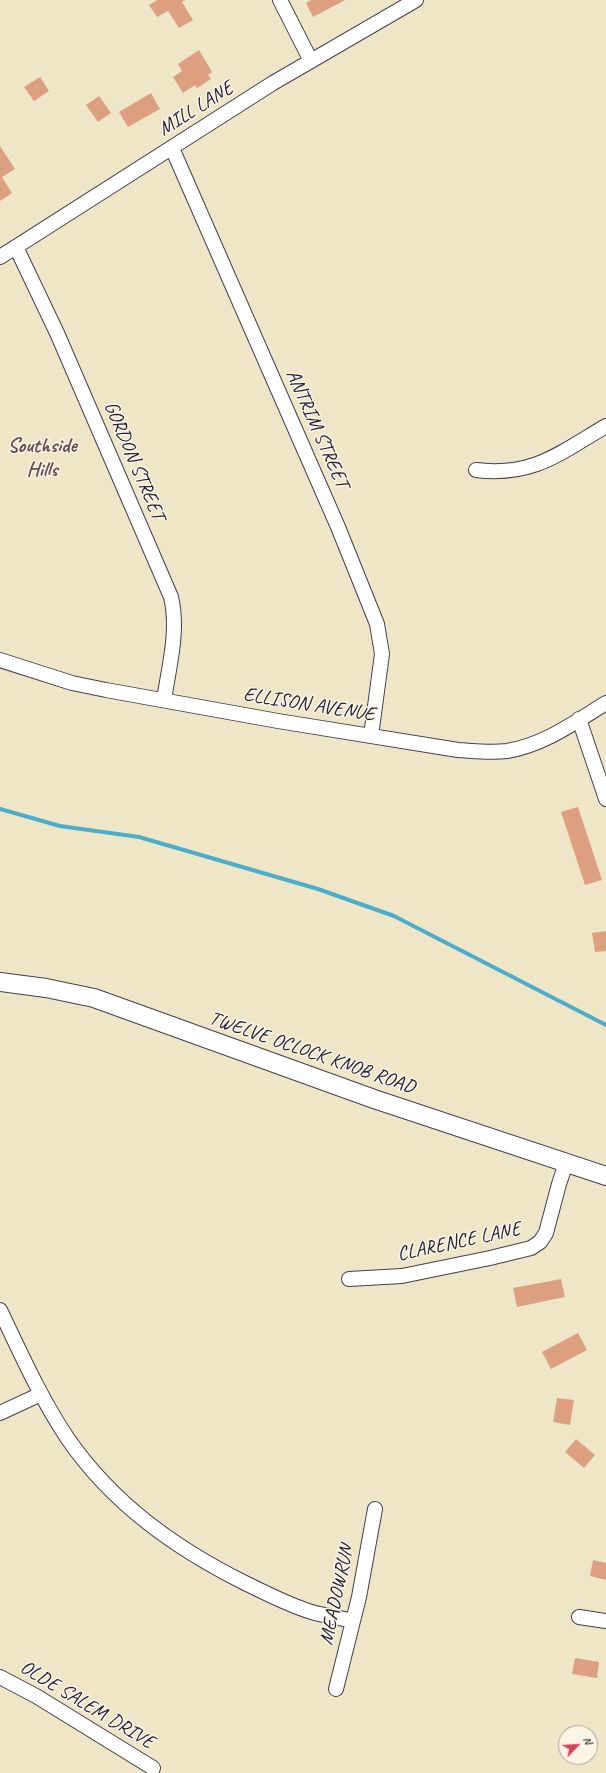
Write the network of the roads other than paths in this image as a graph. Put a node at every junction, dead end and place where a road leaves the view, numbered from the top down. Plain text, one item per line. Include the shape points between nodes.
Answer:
1 (280, 0) edge
2 (416, 0) edge
3 (311, 61) junction
4 (172, 148) junction
5 (16, 247) junction
6 (0, 257) edge
7 (606, 426) edge
8 (476, 470) dead end
9 (0, 660) edge
10 (164, 700) junction
11 (606, 703) edge
12 (579, 719) junction
13 (371, 736) junction
14 (606, 799) edge
15 (0, 982) edge
16 (566, 1163) junction
17 (606, 1176) edge
18 (349, 1279) dead end
19 (0, 1310) edge
20 (41, 1394) junction
21 (0, 1413) edge
22 (375, 1509) dead end
23 (579, 1617) dead end
24 (353, 1621) junction
25 (606, 1621) edge
26 (0, 1677) edge
27 (336, 1689) dead end
28 (153, 1768) dead end

1 - 3 street
2 - 3 street, MILL LANE
3 - 4 street, MILL LANE
4 - 5 street, MILL LANE
4 - 13 street, ANTRIM STREET via 338,527 377,624 382,654
5 - 6 street, MILL LANE
5 - 10 street, GORDON STREET via 57,333 171,597 175,626
7 - 8 street via 527,469 509,472
9 - 10 street, ELLISON AVENUE via 72,683
10 - 13 street, ELLISON AVENUE
11 - 12 street, ELLISON AVENUE
12 - 13 street, ELLISON AVENUE via 546,739 506,751 458,750
12 - 14 street
15 - 16 street, TWELVE OCLOCK KNOB ROAD via 94,998 374,1099
16 - 17 street, TWELVE OCLOCK KNOB ROAD
16 - 18 street, CLARENCE LANE via 558,1184 546,1234 531,1248 402,1276
19 - 20 street
20 - 21 street
20 - 24 street via 88,1466 111,1492 161,1534 222,1571 283,1602 315,1613
22 - 24 street, MEADOWRUN
23 - 25 street
24 - 27 street, MEADOWRUN
26 - 28 street, OLDE SALEM DRIVE via 36,1696

